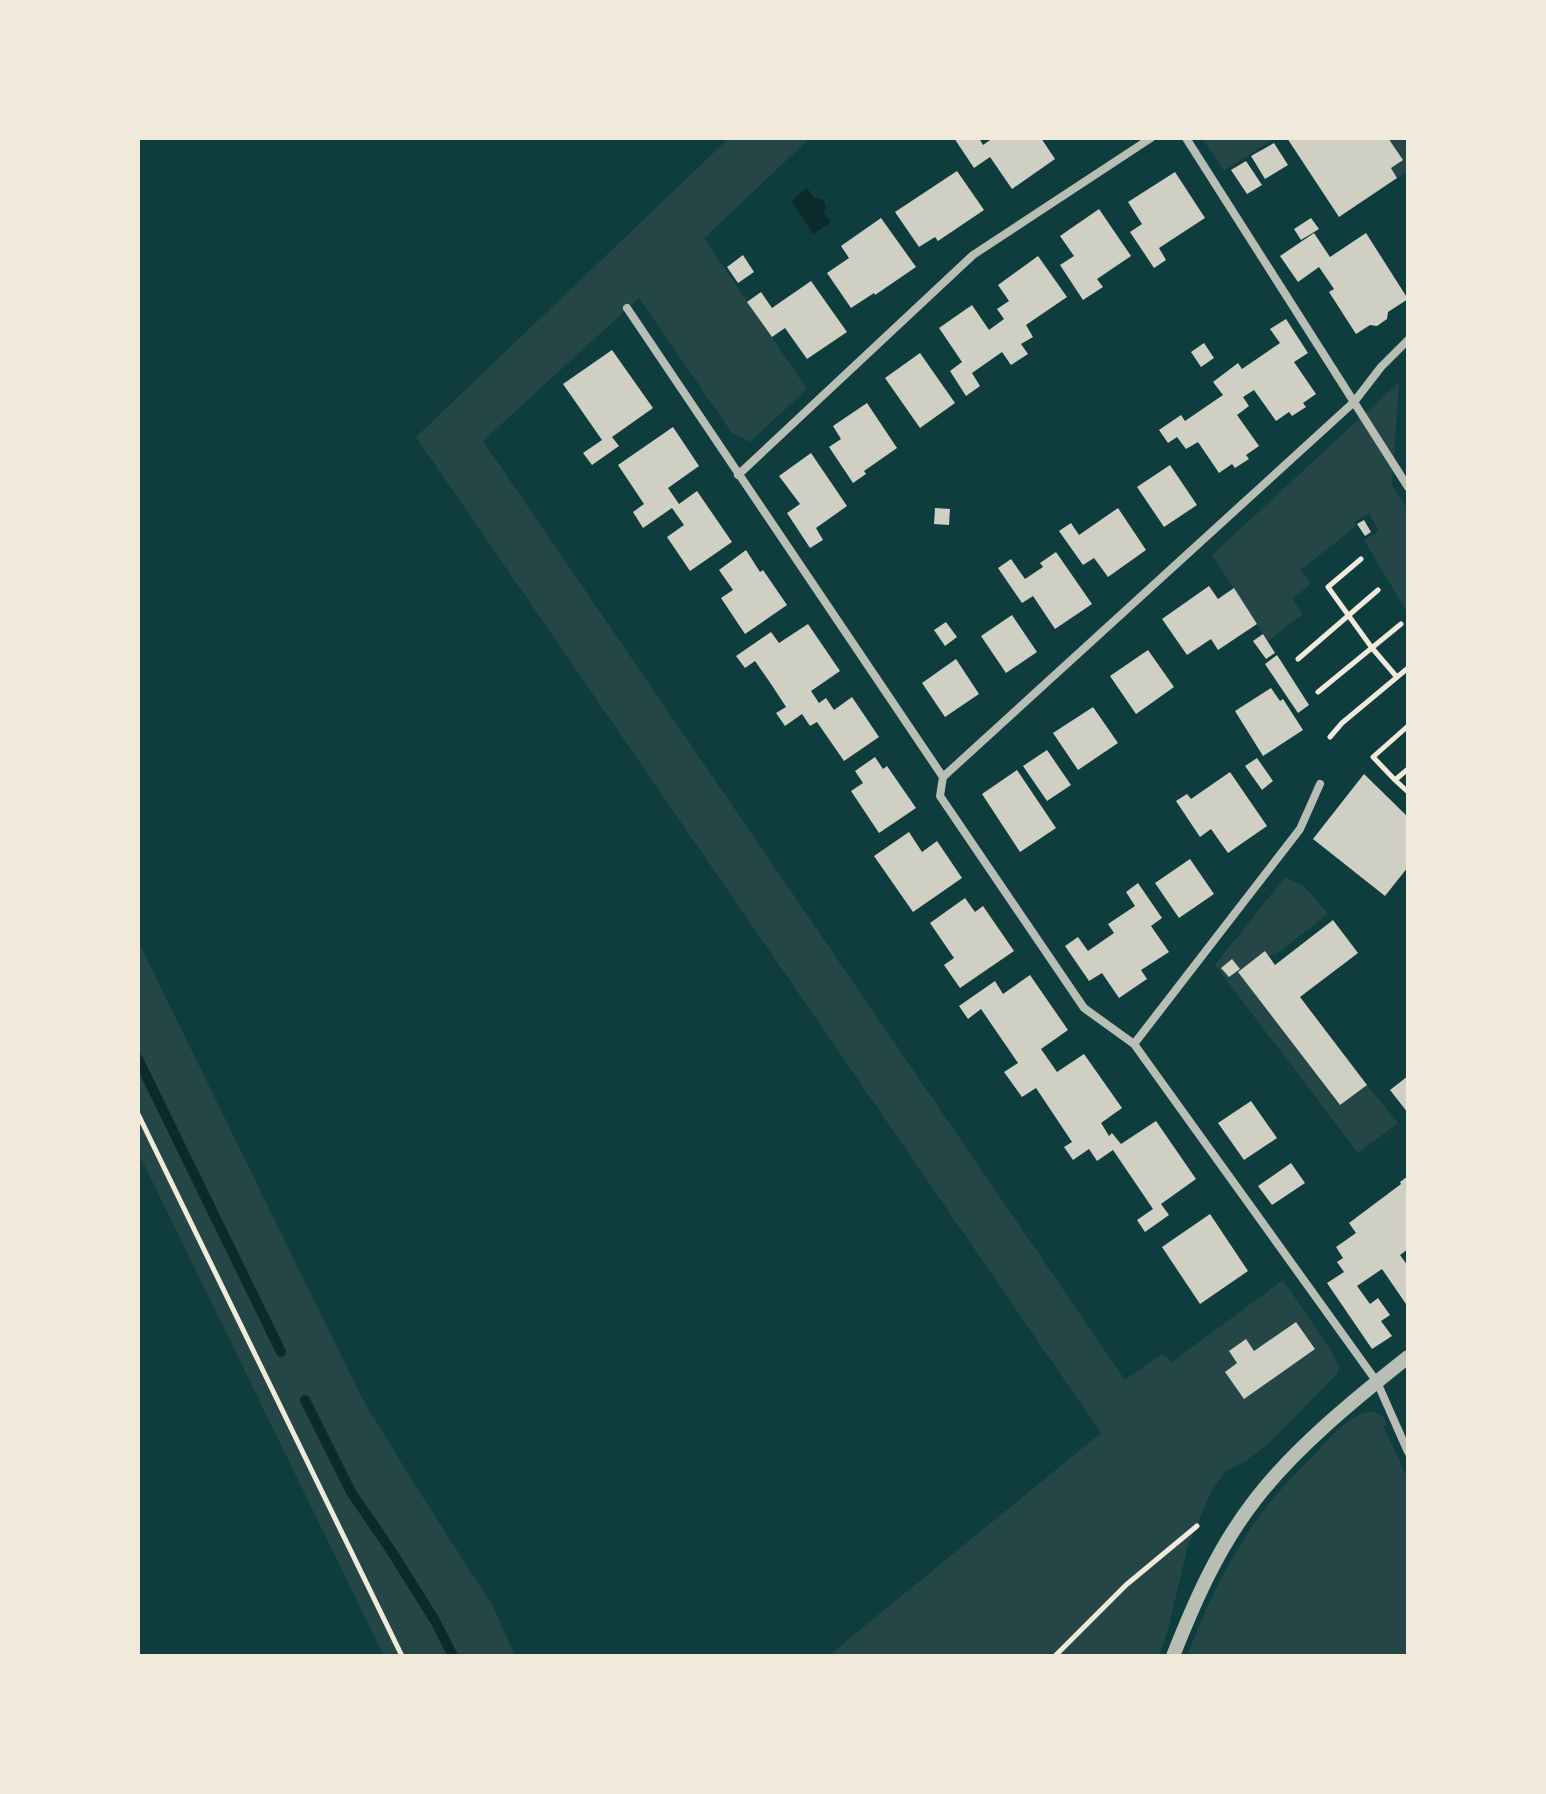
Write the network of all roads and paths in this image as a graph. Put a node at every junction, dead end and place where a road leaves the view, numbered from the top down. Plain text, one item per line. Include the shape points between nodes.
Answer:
1 (1151, 138) edge
2 (1186, 138) edge
3 (627, 308) dead end
4 (1408, 340) edge
5 (1354, 402) junction
6 (738, 475) junction
7 (1408, 487) edge
8 (1361, 559) dead end
9 (1378, 590) dead end
10 (1349, 615) junction
11 (1401, 624) dead end
12 (1372, 648) junction
13 (1298, 659) dead end
14 (1408, 668) edge
15 (1396, 676) junction
16 (1318, 692) dead end
17 (1408, 726) edge
18 (1330, 737) dead end
19 (1408, 769) edge
20 (943, 777) junction
21 (1395, 780) junction
22 (1320, 784) dead end
23 (1408, 792) edge
24 (1134, 1044) junction
25 (138, 1114) edge
26 (1408, 1357) edge
27 (1377, 1382) junction
28 (1408, 1452) edge
29 (1197, 1526) dead end
30 (402, 1656) edge
31 (1055, 1656) edge
32 (1173, 1656) edge

1 - 6 street via 973,255
2 - 5 street
3 - 6 street
4 - 5 street
5 - 7 street
5 - 20 street
6 - 20 street
8 - 10 path via 1328,587
9 - 10 path
10 - 12 path
10 - 13 path
11 - 12 path
12 - 15 path
12 - 16 path
14 - 15 path
15 - 18 path
17 - 21 path via 1373,757
19 - 21 path
20 - 24 street via 940,796 1084,1008
21 - 23 path
22 - 24 street via 1300,829
24 - 27 street
25 - 30 path
26 - 27 street
27 - 28 street
27 - 32 street via 1283,1468 1250,1506 1222,1548
29 - 31 path via 1126,1585

